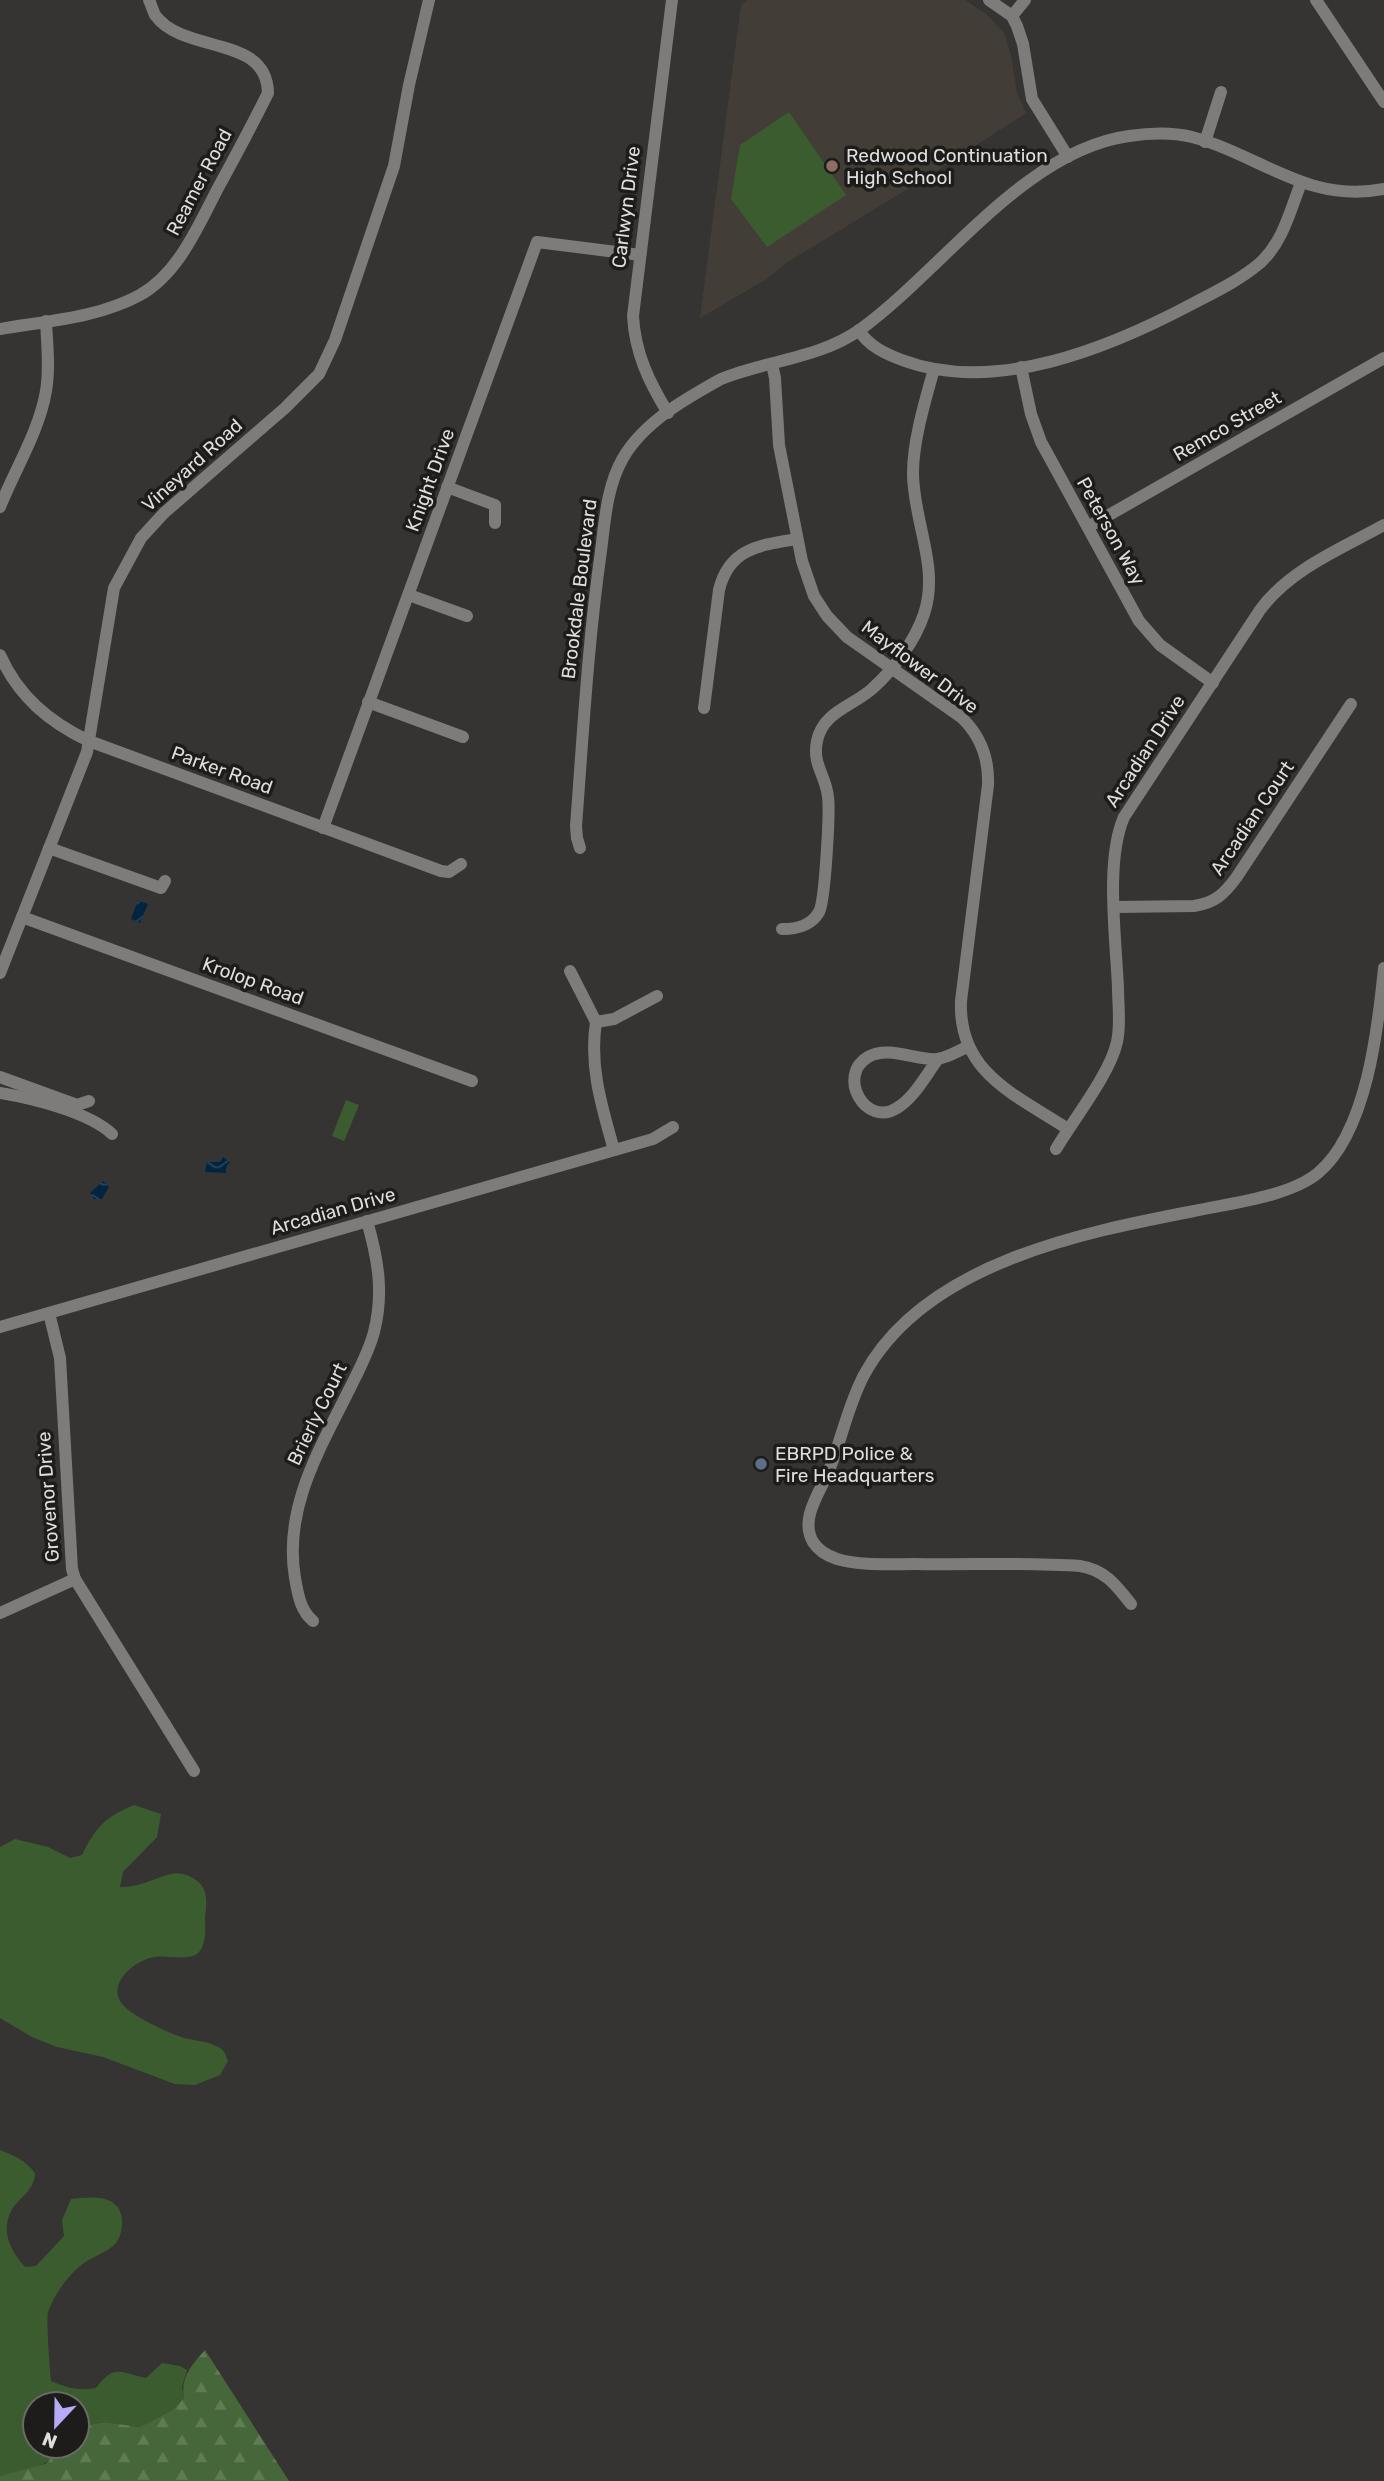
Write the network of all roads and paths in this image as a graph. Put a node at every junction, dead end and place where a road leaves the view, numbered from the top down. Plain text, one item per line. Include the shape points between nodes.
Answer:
1 (149, 0) edge
2 (429, 0) edge
3 (672, 0) edge
4 (989, 0) edge
5 (1025, 0) edge
6 (1317, 0) edge
7 (1012, 16) junction
8 (1221, 92) dead end
9 (1384, 102) edge
10 (1205, 142) junction
11 (1068, 157) junction
12 (1301, 183) junction
13 (1384, 189) edge
14 (640, 255) junction
15 (46, 321) junction
16 (0, 329) edge
17 (859, 330) junction
18 (1384, 358) edge
19 (772, 364) junction
20 (1021, 367) junction
21 (933, 369) junction
22 (668, 413) junction
23 (447, 487) junction
24 (0, 507) edge
25 (495, 523) dead end
26 (1384, 525) edge
27 (1088, 527) junction
28 (797, 539) junction
29 (409, 595) junction
30 (467, 616) dead end
31 (0, 655) edge
32 (891, 668) junction
33 (1213, 683) junction
34 (368, 702) junction
35 (1351, 704) dead end
36 (704, 708) dead end
37 (463, 737) dead end
38 (89, 741) junction
39 (323, 828) junction
40 (49, 848) junction
41 (580, 848) dead end
42 (461, 864) dead end
43 (165, 881) dead end
44 (1115, 907) junction
45 (22, 917) junction
46 (782, 929) dead end
47 (1384, 968) edge
48 (570, 971) dead end
49 (0, 973) edge
50 (657, 996) dead end
51 (596, 1022) junction
52 (967, 1047) junction
53 (938, 1059) junction
54 (0, 1077) edge
55 (472, 1081) dead end
56 (0, 1093) edge
57 (89, 1101) dead end
58 (673, 1127) dead end
59 (1068, 1129) junction
60 (112, 1134) dead end
61 (1056, 1149) dead end
62 (614, 1150) junction
63 (367, 1221) junction
64 (50, 1313) junction
65 (0, 1327) edge
66 (75, 1579) junction
67 (1131, 1604) dead end
68 (0, 1613) edge
69 (313, 1621) dead end
70 (194, 1771) dead end

1 - 15 street, Reamer Road via 156,16 173,29 257,61 268,82 268,93 185,249 166,275 142,295 119,304
2 - 38 street, Vineyard Road via 394,166 325,363 285,408 141,538 114,588
3 - 14 street, Carlwyn Drive
4 - 7 street
5 - 7 street
6 - 9 street
7 - 11 street via 1023,44 1032,99
8 - 10 street
10 - 11 street, Brookdale Boulevard via 1173,134 1130,135 1088,146
10 - 12 street, Brookdale Boulevard
11 - 17 street, Brookdale Boulevard via 1013,194
12 - 13 street, Brookdale Boulevard via 1352,192
12 - 20 street via 1274,246 1234,281 1111,343
14 - 22 street, Carlwyn Drive via 634,332 642,366
14 - 23 street, Knight Drive via 537,242
15 - 16 street, Reamer Road
15 - 24 street via 48,367 43,402
17 - 19 street, Brookdale Boulevard via 813,353
17 - 21 street via 886,353
18 - 27 street, Remco Street
19 - 22 street, Brookdale Boulevard via 721,379
19 - 28 street, Mayflower Drive via 779,445
20 - 21 street via 970,373
20 - 27 street, Peterson Way via 1038,435
21 - 32 street via 913,472 929,593 920,624
22 - 41 street, Brookdale Boulevard via 631,446 615,473 608,501 594,604 578,798
23 - 25 street via 495,505
23 - 29 street, Knight Drive
26 - 33 street, Arcadian Drive via 1300,572 1275,592
27 - 33 street, Peterson Way via 1145,628 1170,653
28 - 32 street, Mayflower Drive via 809,585 827,617
28 - 36 street via 748,550 734,559 725,573
29 - 30 street
29 - 34 street, Knight Drive
31 - 38 street, Parker Road via 33,705
32 - 46 street via 869,692 828,719 819,734 816,760 828,796 823,901 806,925
32 - 52 street, Mayflower Drive via 968,724 988,768 961,1001
33 - 44 street, Arcadian Drive via 1124,817 1114,851
34 - 37 street
34 - 39 street, Knight Drive
35 - 44 street, Arcadian Court via 1220,897 1194,906
38 - 39 street, Parker Road
38 - 40 street, Vineyard Road
39 - 42 street, Parker Road via 441,871 449,872
40 - 43 street via 161,888
40 - 45 street, Vineyard Road
44 - 59 street, Arcadian Drive via 1117,1042
45 - 49 street, Vineyard Road
45 - 55 street, Krolop Road
47 - 67 street via 1375,1042 1354,1116 1336,1153 1316,1174 1266,1195 1124,1225 1044,1248 957,1284 892,1335 853,1398 809,1518 813,1542 826,1554 881,1564 1080,1566 1105,1575
48 - 51 street
50 - 51 street via 614,1019
51 - 62 street via 595,1080
52 - 53 street
52 - 59 street, Mayflower Drive via 996,1081
53 - 53 street via 905,1102 891,1111 871,1109 856,1095 854,1079 868,1057 888,1054
54 - 57 street via 77,1105
56 - 60 street via 88,1118
58 - 62 street, Arcadian Drive via 653,1139
59 - 61 street, Arcadian Drive
62 - 63 street, Arcadian Drive
63 - 64 street, Arcadian Drive
63 - 69 street, Brierly Court via 379,1272 375,1329 303,1487 293,1529 297,1591 304,1612
64 - 65 street, Arcadian Drive
64 - 66 street, Grovenor Drive via 60,1358
66 - 68 street
66 - 70 street, Grovenor Drive

